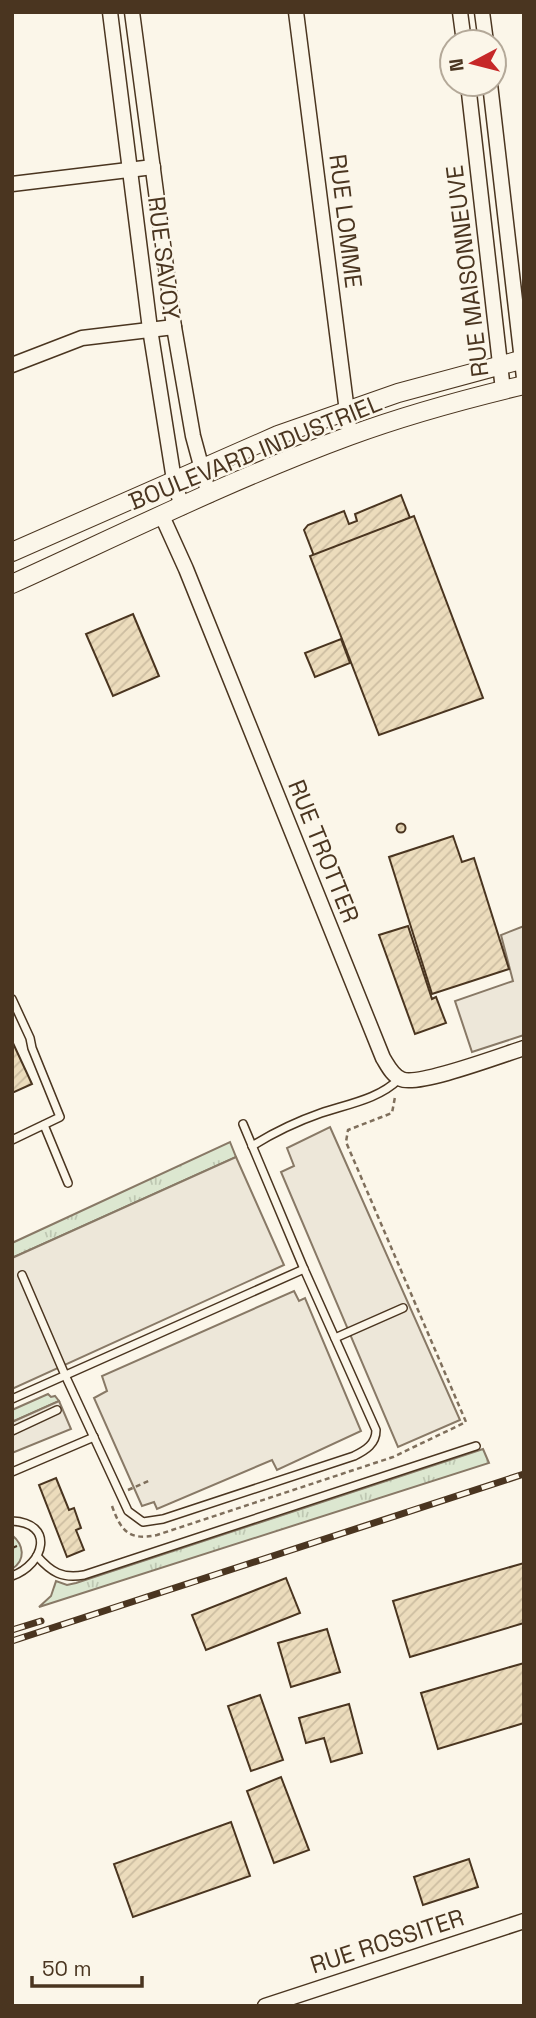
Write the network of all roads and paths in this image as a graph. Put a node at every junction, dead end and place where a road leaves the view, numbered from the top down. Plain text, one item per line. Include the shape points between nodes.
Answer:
1 (110, 12) edge
2 (132, 12) edge
3 (296, 12) edge
4 (470, 98) edge
5 (492, 98) edge
6 (497, 144) junction
7 (476, 147) junction
8 (153, 167) junction
9 (130, 169) junction
10 (12, 184) edge
11 (174, 327) junction
12 (150, 329) junction
13 (523, 359) edge
14 (500, 363) junction
15 (12, 365) edge
16 (524, 378) edge
17 (524, 385) edge
18 (503, 390) junction
19 (346, 410) junction
20 (350, 435) junction
21 (201, 470) junction
22 (174, 480) junction
23 (209, 495) junction
24 (182, 507) junction
25 (162, 516) junction
26 (12, 552) edge
27 (12, 584) edge
28 (12, 999) edge
29 (524, 1048) edge
30 (399, 1079) junction
31 (243, 1124) dead end
32 (44, 1125) junction
33 (12, 1140) edge
34 (252, 1146) junction
35 (68, 1183) dead end
36 (304, 1269) junction
37 (22, 1275) dead end
38 (403, 1308) dead end
39 (335, 1338) junction
40 (65, 1375) junction
41 (12, 1399) edge
42 (57, 1410) dead end
43 (12, 1431) edge
44 (94, 1437) junction
45 (476, 1446) dead end
46 (12, 1472) edge
47 (151, 1480) dead end
48 (120, 1493) junction
49 (12, 1521) edge
50 (37, 1556) junction
51 (12, 1576) edge
52 (524, 1920) edge
53 (288, 2002) edge
54 (265, 2006) edge

1 - 9 street, RUE SAVOY
2 - 8 street, RUE SAVOY
3 - 19 street, RUE LOMME
4 - 7 street, RUE MAISONNEUVE
5 - 6 street, RUE MAISONNEUVE
6 - 7 street, RUE MAISONNEUVE
6 - 13 street, RUE MAISONNEUVE
7 - 14 street, RUE MAISONNEUVE
8 - 9 street
8 - 11 street, RUE SAVOY
9 - 10 street
9 - 12 street, RUE SAVOY
11 - 12 street
11 - 21 street, RUE SAVOY
12 - 15 street via 82,338
12 - 22 street, RUE SAVOY
13 - 14 street, BOULEVARD INDUSTRIEL
13 - 16 street, RUE MAISONNEUVE
14 - 18 street, RUE MAISONNEUVE
14 - 19 street, BOULEVARD INDUSTRIEL
17 - 18 street, BOULEVARD INDUSTRIEL
18 - 20 street, BOULEVARD INDUSTRIEL
19 - 20 street, RUE LOMME
19 - 21 street, BOULEVARD INDUSTRIEL
20 - 23 street, BOULEVARD INDUSTRIEL
21 - 22 street, BOULEVARD INDUSTRIEL
21 - 23 street, RUE SAVOY
22 - 24 street, RUE SAVOY
22 - 26 street, BOULEVARD INDUSTRIEL
23 - 24 street, BOULEVARD INDUSTRIEL
24 - 25 street, BOULEVARD INDUSTRIEL
25 - 27 street, BOULEVARD INDUSTRIEL
25 - 30 street, RUE TROTTER via 383,1058
28 - 32 lane via 60,1117
29 - 30 street via 418,1081
30 - 34 lane via 379,1094 318,1114
31 - 34 lane
32 - 33 lane
32 - 35 lane
34 - 36 lane
36 - 39 lane
36 - 40 lane
37 - 40 lane
38 - 39 lane
39 - 48 lane via 376,1430 365,1450 151,1522 128,1511
40 - 41 lane
40 - 44 lane
42 - 43 lane
44 - 46 lane
44 - 48 lane
45 - 50 lane via 83,1575 60,1576
47 - 48 path
49 - 50 lane via 35,1529 41,1538
50 - 51 lane
52 - 53 street, RUE ROSSITER
53 - 54 street, RUE ROSSITER

